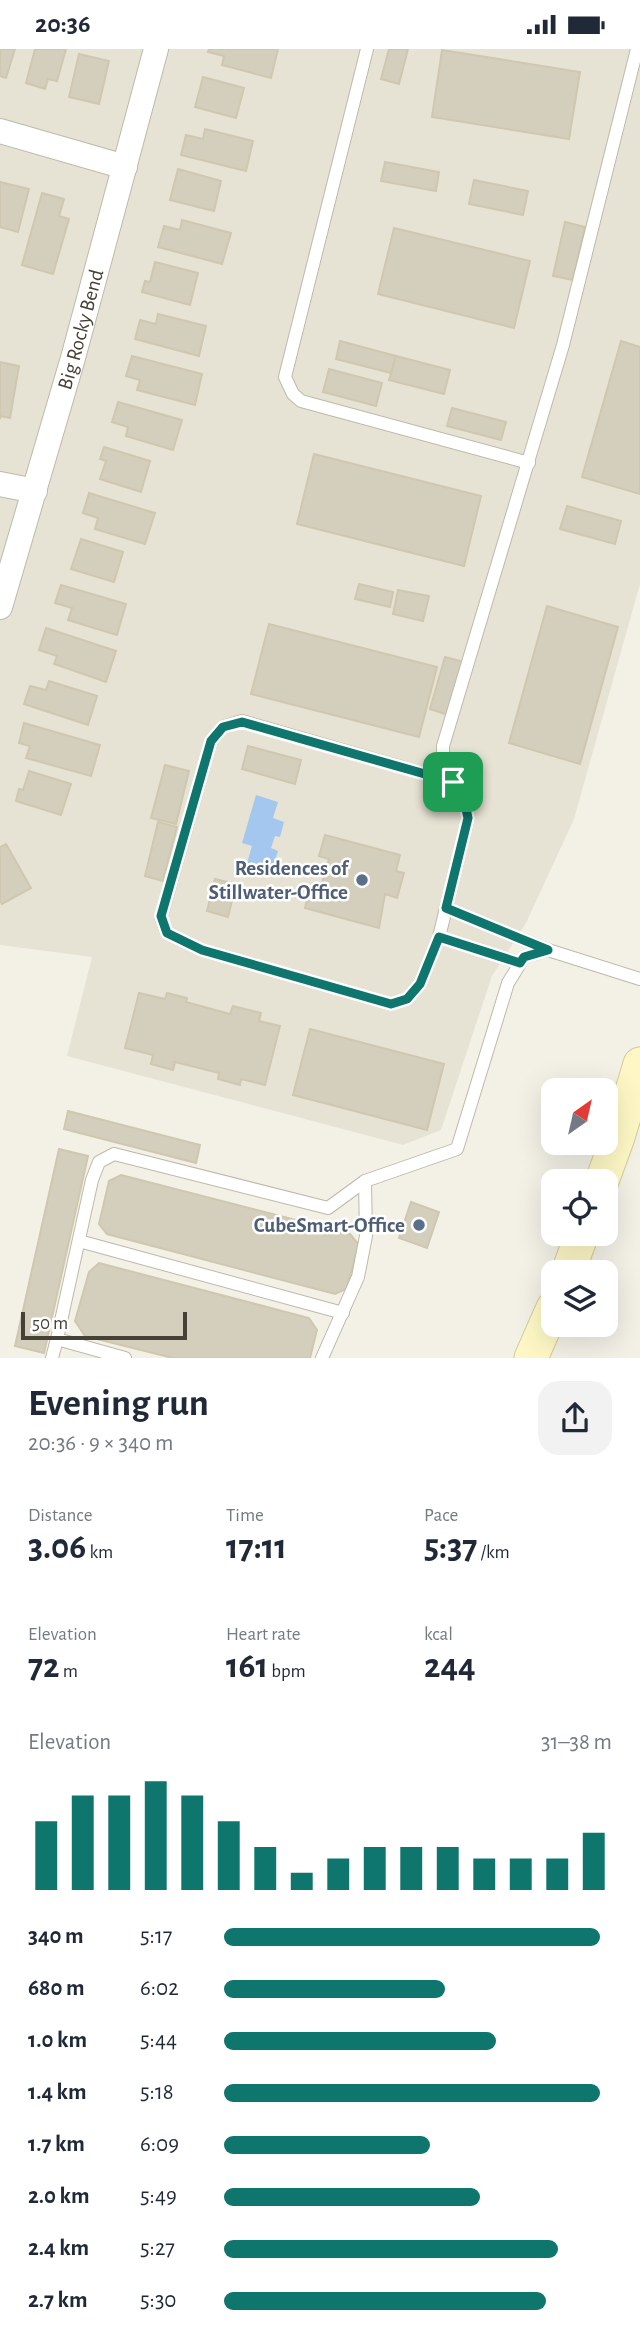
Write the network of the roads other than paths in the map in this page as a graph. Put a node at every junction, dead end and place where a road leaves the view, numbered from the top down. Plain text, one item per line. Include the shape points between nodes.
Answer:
1 (156, 49) edge
2 (367, 49) edge
3 (637, 49) edge
4 (0, 131) edge
5 (125, 167) junction
6 (529, 463) junction
7 (0, 484) edge
8 (35, 491) junction
9 (0, 607) edge
10 (453, 782) junction
11 (446, 908) junction
12 (439, 937) junction
13 (548, 950) junction
14 (520, 963) junction
15 (640, 979) edge
16 (640, 1064) edge
17 (606, 1169) edge
18 (365, 1181) junction
19 (79, 1241) junction
20 (342, 1313) junction
21 (541, 1335) edge
22 (57, 1339) junction
23 (52, 1358) edge
24 (125, 1358) edge
25 (322, 1358) edge
26 (531, 1358) edge

1 - 5 street, Big Rocky Bend
2 - 6 lane via 285,377 301,401
3 - 6 lane via 567,332
4 - 5 street
5 - 8 street, Big Rocky Bend
6 - 10 lane via 443,746 443,767
7 - 8 street
8 - 9 street, Big Rocky Bend
10 - 11 lane via 463,795 468,818
10 - 12 lane via 242,722 223,727 211,741 161,916 167,933 202,950 391,1004 407,999 420,984
11 - 12 lane
11 - 13 lane
12 - 14 lane
13 - 14 lane via 524,957
13 - 15 lane
14 - 18 lane via 497,1014 457,1149
16 - 17 main road
18 - 19 lane via 328,1208 114,1154 99,1162
18 - 20 lane via 366,1236 358,1277
19 - 20 lane
19 - 22 lane
20 - 25 lane
21 - 26 main road
22 - 23 lane
22 - 24 lane

